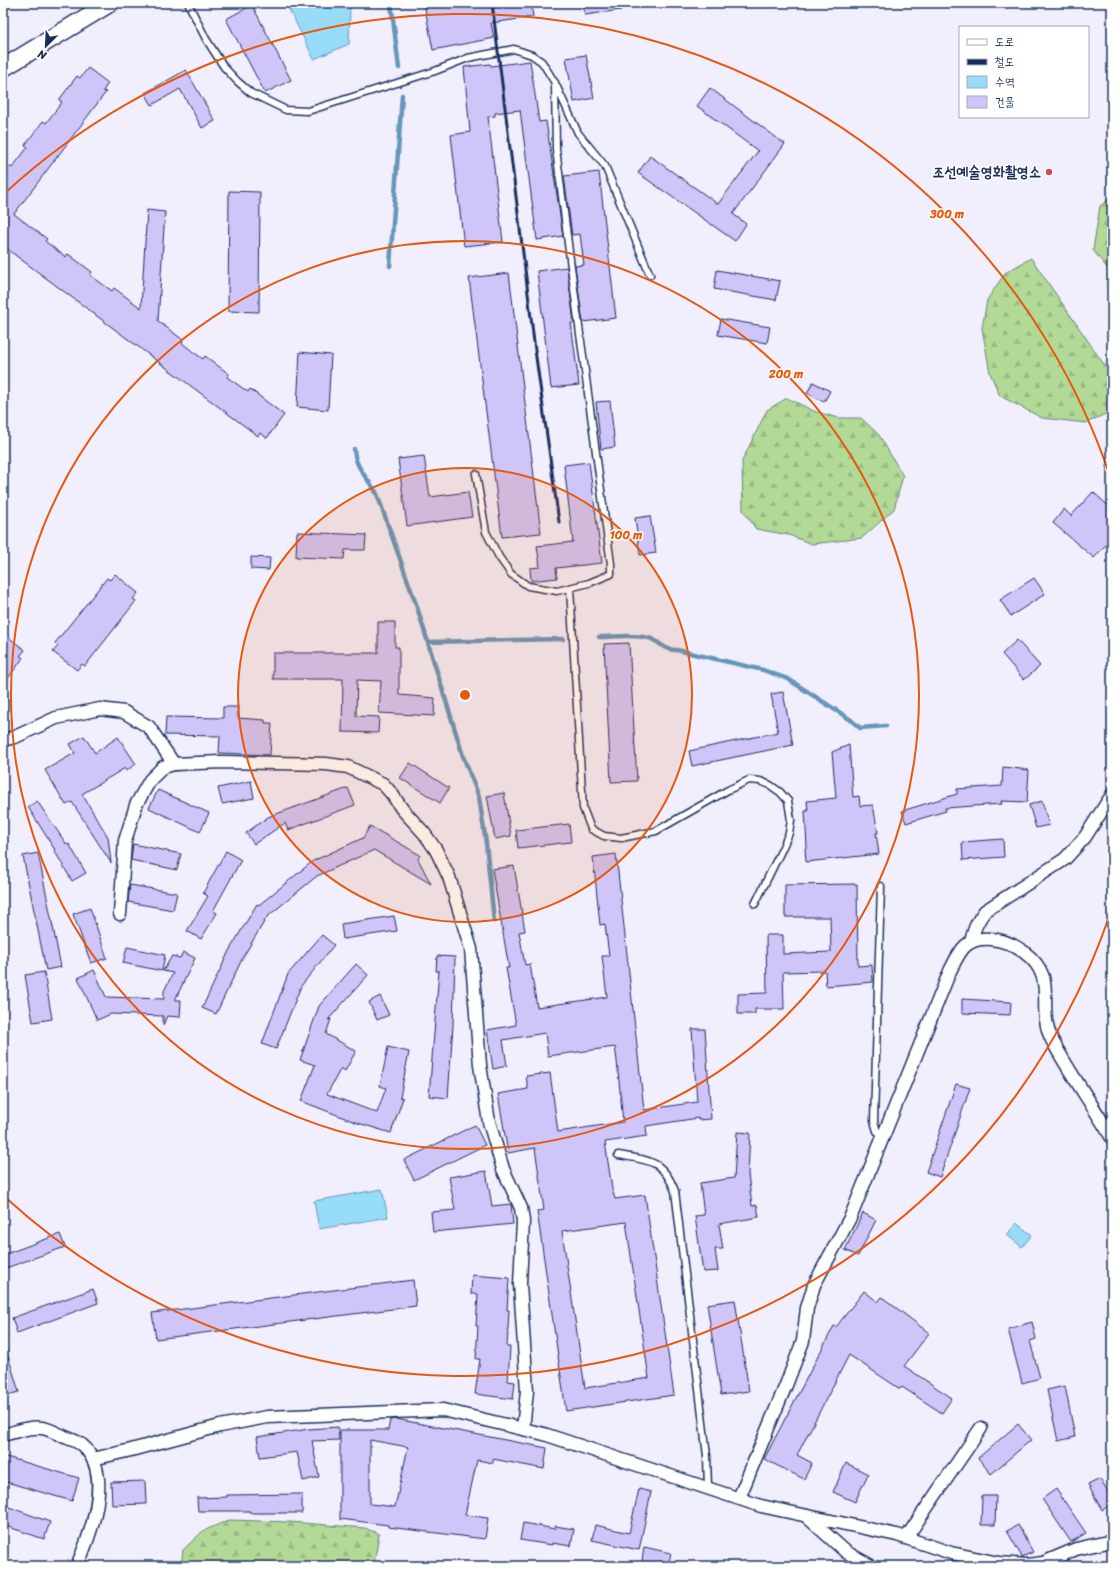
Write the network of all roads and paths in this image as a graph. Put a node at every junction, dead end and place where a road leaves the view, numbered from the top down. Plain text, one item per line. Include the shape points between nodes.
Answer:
1 (110, 3) edge
2 (188, 3) edge
3 (3, 68) edge
4 (555, 83) junction
5 (650, 275) dead end
6 (476, 474) dead end
7 (570, 588) junction
8 (3, 740) edge
9 (174, 764) junction
10 (1112, 795) edge
11 (881, 886) dead end
12 (755, 904) dead end
13 (120, 914) dead end
14 (971, 942) junction
15 (884, 1137) junction
16 (1112, 1138) edge
17 (618, 1154) dead end
18 (981, 1428) dead end
19 (523, 1429) junction
20 (3, 1435) edge
21 (93, 1458) junction
22 (708, 1488) junction
23 (739, 1498) junction
24 (805, 1515) junction
25 (906, 1538) junction
26 (1112, 1541) edge
27 (77, 1566) edge
28 (871, 1566) edge

1 - 3 street
2 - 4 lane via 224,67 250,93 286,110 308,111 468,58 514,49 532,55 542,62
4 - 5 lane via 578,133 605,166
4 - 7 lane via 556,149 611,564 610,574
6 - 7 lane via 486,532 511,574 528,586 557,591
7 - 12 lane via 583,808 591,829 604,836 621,838 656,831 749,780 770,785 788,801 791,820 782,850
8 - 9 street via 56,718 100,709 124,712 149,727
9 - 13 street via 163,767 150,780 136,805 124,841
9 - 19 street via 221,762 326,764 348,767 383,784 436,850 449,877 471,950 480,1065 489,1122 503,1169 522,1208 520,1284 527,1391
10 - 14 street via 1085,837 1065,858 986,911 978,920
11 - 15 lane via 874,1122 877,1131
14 - 15 street via 959,952 950,971
14 - 16 street via 982,938 1003,940 1032,958 1041,970 1045,983 1044,1013 1051,1038
15 - 23 street via 851,1216 814,1285 807,1308 803,1341
17 - 22 lane via 651,1161 664,1170 675,1190 707,1456
18 - 25 street
19 - 21 street via 443,1410 267,1417 220,1426
19 - 22 street
20 - 21 street via 29,1428 43,1428 81,1444
21 - 27 street via 98,1482 96,1511
22 - 23 street
23 - 24 street via 761,1506
24 - 25 street
24 - 28 street via 846,1552
25 - 26 street via 951,1553 999,1564 1027,1565 1043,1563 1076,1548

